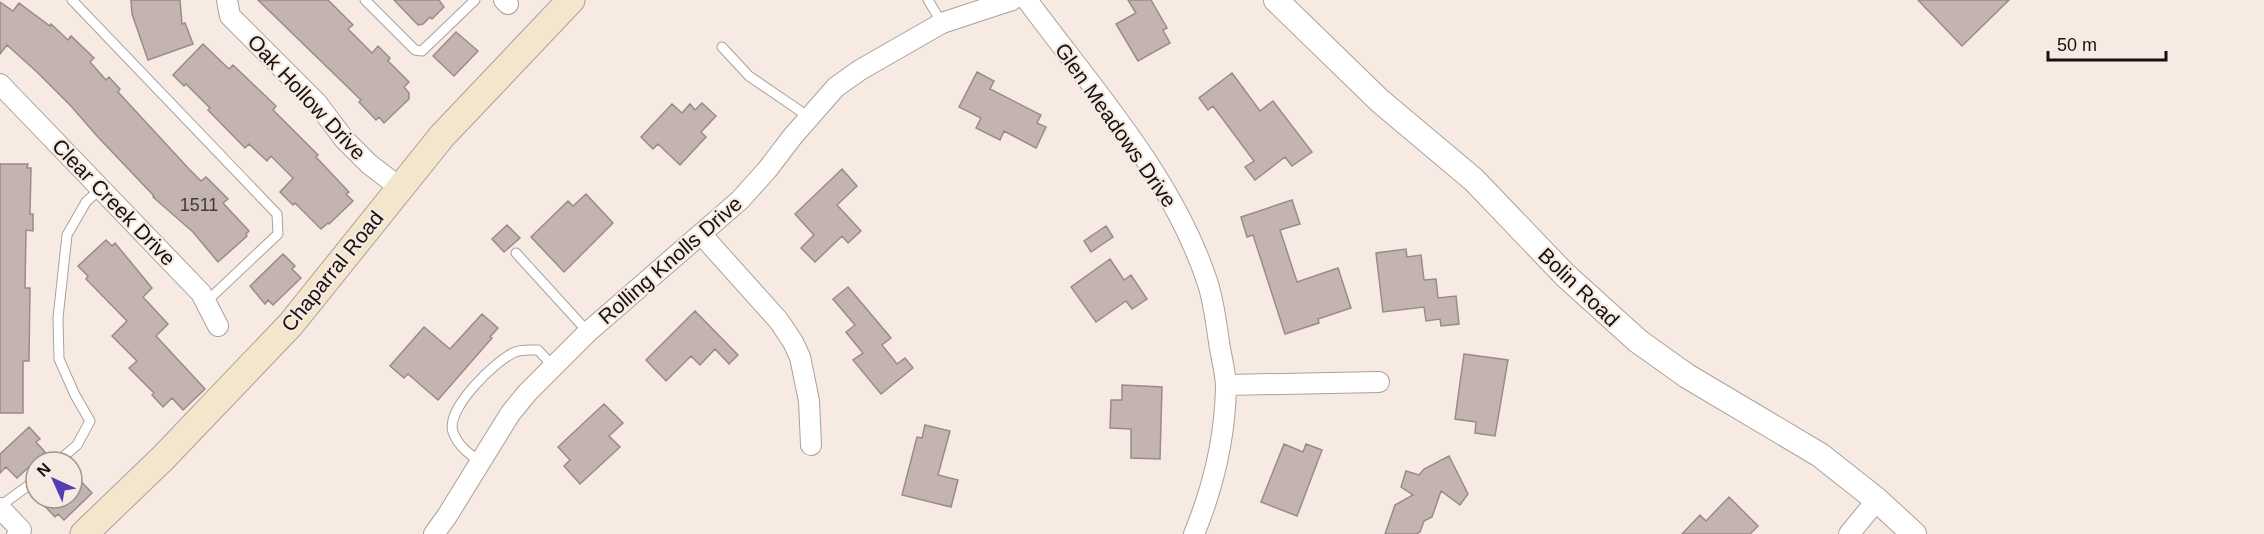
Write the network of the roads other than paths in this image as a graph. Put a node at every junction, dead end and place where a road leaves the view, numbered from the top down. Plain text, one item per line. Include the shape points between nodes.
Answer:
1 (72, 0) edge
2 (227, 0) edge
3 (365, 0) edge
4 (475, 0) edge
5 (571, 0) edge
6 (928, 0) edge
7 (968, 0) edge
8 (1012, 0) edge
9 (1027, 0) edge
10 (1276, 0) edge
11 (942, 23) junction
12 (722, 47) dead end
13 (0, 84) edge
14 (809, 117) junction
15 (399, 187) junction
16 (101, 188) junction
17 (701, 234) junction
18 (516, 253) dead end
19 (206, 302) junction
20 (218, 326) dead end
21 (588, 332) junction
22 (553, 366) junction
23 (1378, 382) dead end
24 (1226, 385) junction
25 (811, 445) dead end
26 (70, 450) edge
27 (481, 462) junction
28 (24, 489) edge
29 (1877, 500) junction
30 (0, 507) edge
31 (17, 534) edge
32 (84, 534) edge
33 (434, 534) edge
34 (1194, 534) edge
35 (1849, 534) edge
36 (1914, 534) edge

1 - 19 lane via 277,214 278,234
2 - 15 street, Oak Hollow Drive via 230,16 317,103 344,139
3 - 4 lane via 415,50 422,51
5 - 15 main road, Chaparral Road
6 - 11 lane
7 - 11 street, Rolling Knolls Drive
8 - 11 street, Rolling Knolls Drive
9 - 24 street, Glen Meadows Drive via 1164,188 1208,285
10 - 29 street, Bolin Road via 1380,101 1474,180 1565,275 1630,335 1687,376 1820,455
11 - 14 street, Rolling Knolls Drive via 860,70 836,87
12 - 14 lane via 749,76
13 - 16 street, Clear Creek Drive
14 - 17 street, Rolling Knolls Drive via 740,200
15 - 32 main road, Chaparral Road via 291,324
16 - 19 street, Clear Creek Drive
16 - 26 lane via 86,202 67,235 58,318 59,359 90,421
17 - 21 street, Rolling Knolls Drive
17 - 25 street via 794,342 809,401
18 - 21 lane
19 - 20 street, Clear Creek Drive
21 - 22 street, Rolling Knolls Drive
22 - 27 street, Rolling Knolls Drive via 510,414
22 - 27 lane via 538,350 525,349 497,363 470,390 452,431 465,451
23 - 24 street
24 - 34 street, Glen Meadows Drive via 1216,465
27 - 33 street, Rolling Knolls Drive
28 - 30 lane
29 - 35 street
29 - 36 street, Bolin Road
30 - 31 street via 21,530

